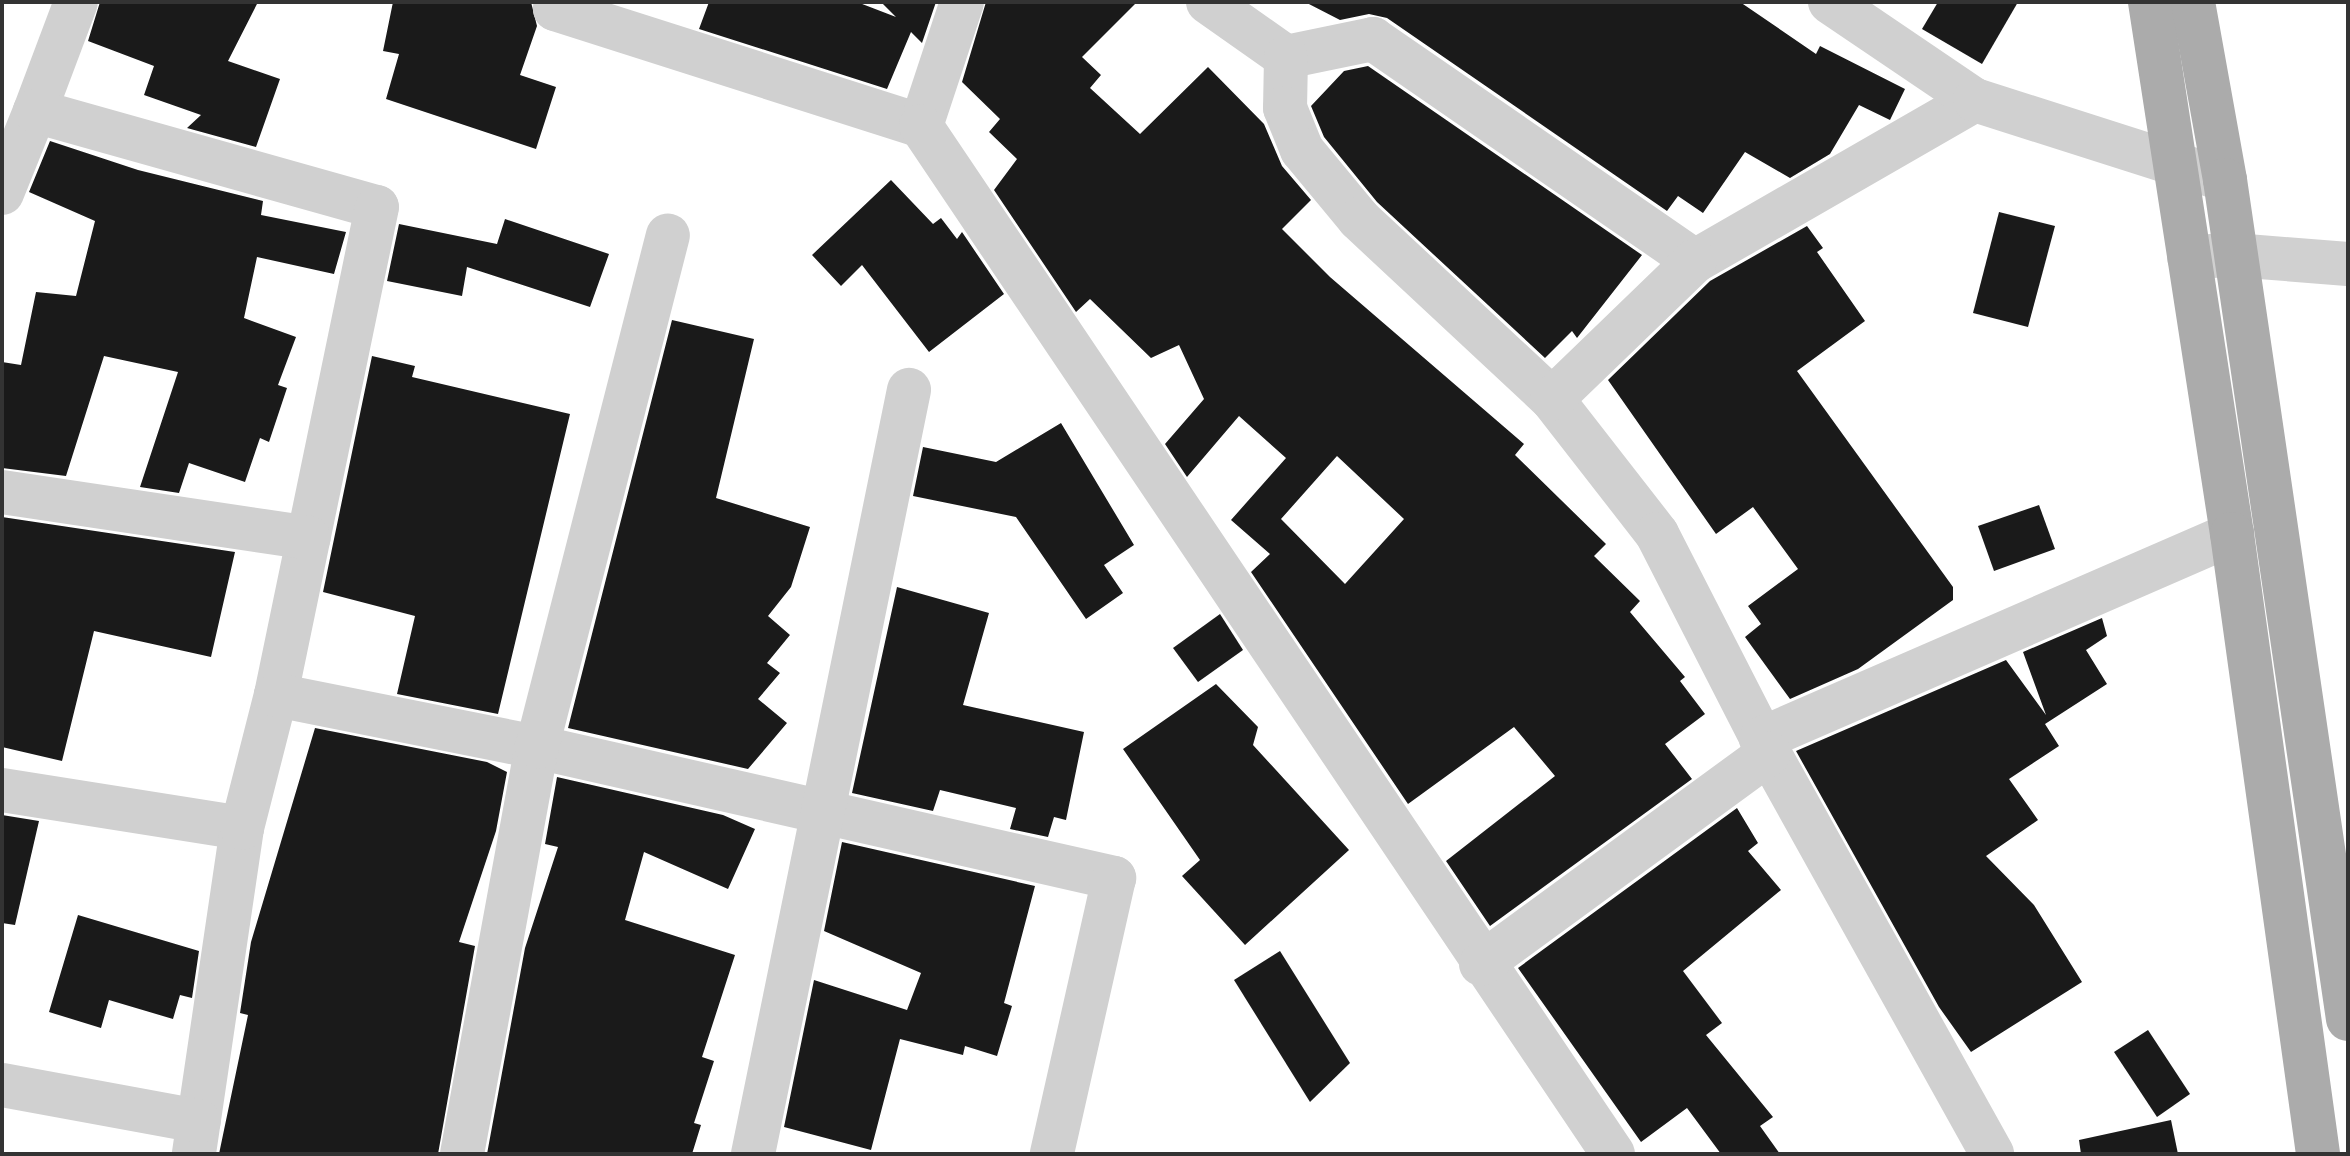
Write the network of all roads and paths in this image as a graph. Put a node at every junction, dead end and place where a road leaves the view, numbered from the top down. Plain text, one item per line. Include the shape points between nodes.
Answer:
1 (76, 2) edge
2 (556, 2) edge
3 (962, 2) edge
4 (1208, 2) edge
5 (1830, 2) edge
6 (2150, 2) edge
7 (2193, 2) edge
8 (1286, 57) junction
9 (1975, 100) junction
10 (35, 111) junction
11 (921, 126) junction
12 (2177, 166) junction
13 (2225, 180) junction
14 (2, 193) edge
15 (668, 235) dead end
16 (2234, 255) junction
17 (2189, 257) junction
18 (1695, 261) junction
19 (2348, 264) edge
20 (909, 390) dead end
21 (1552, 399) junction
22 (2, 492) edge
23 (2232, 534) junction
24 (309, 538) junction
25 (276, 695) junction
26 (1765, 746) junction
27 (537, 747) junction
28 (2, 790) edge
29 (822, 815) junction
30 (242, 828) junction
31 (2337, 889) edge
32 (1481, 964) junction
33 (2348, 1019) edge
34 (2, 1085) edge
35 (196, 1138) edge
36 (462, 1154) edge
37 (753, 1154) edge
38 (1052, 1154) edge
39 (1613, 1154) edge
40 (1992, 1154) edge
41 (2318, 1154) edge

1 - 10 street
2 - 11 street via 555,9
3 - 11 street
4 - 8 street
5 - 9 street
6 - 12 main road
7 - 13 main road
8 - 18 street via 1373,39
8 - 21 street via 1285,108 1302,150 1359,219
9 - 12 street
9 - 18 street
10 - 14 street
10 - 24 street via 377,207
11 - 32 street
12 - 13 street
12 - 17 main road
13 - 16 main road
15 - 27 street
16 - 17 street
16 - 19 street
16 - 31 main road
17 - 23 main road
18 - 21 street
20 - 29 street
21 - 26 street via 1657,534
22 - 24 street
23 - 26 street
23 - 41 main road
24 - 25 street
25 - 27 street
25 - 30 street
26 - 32 street
26 - 40 street
27 - 29 street
27 - 36 street
28 - 30 street
29 - 37 street
29 - 38 street via 1114,878
30 - 35 street
31 - 33 main road
32 - 39 street
34 - 35 street

